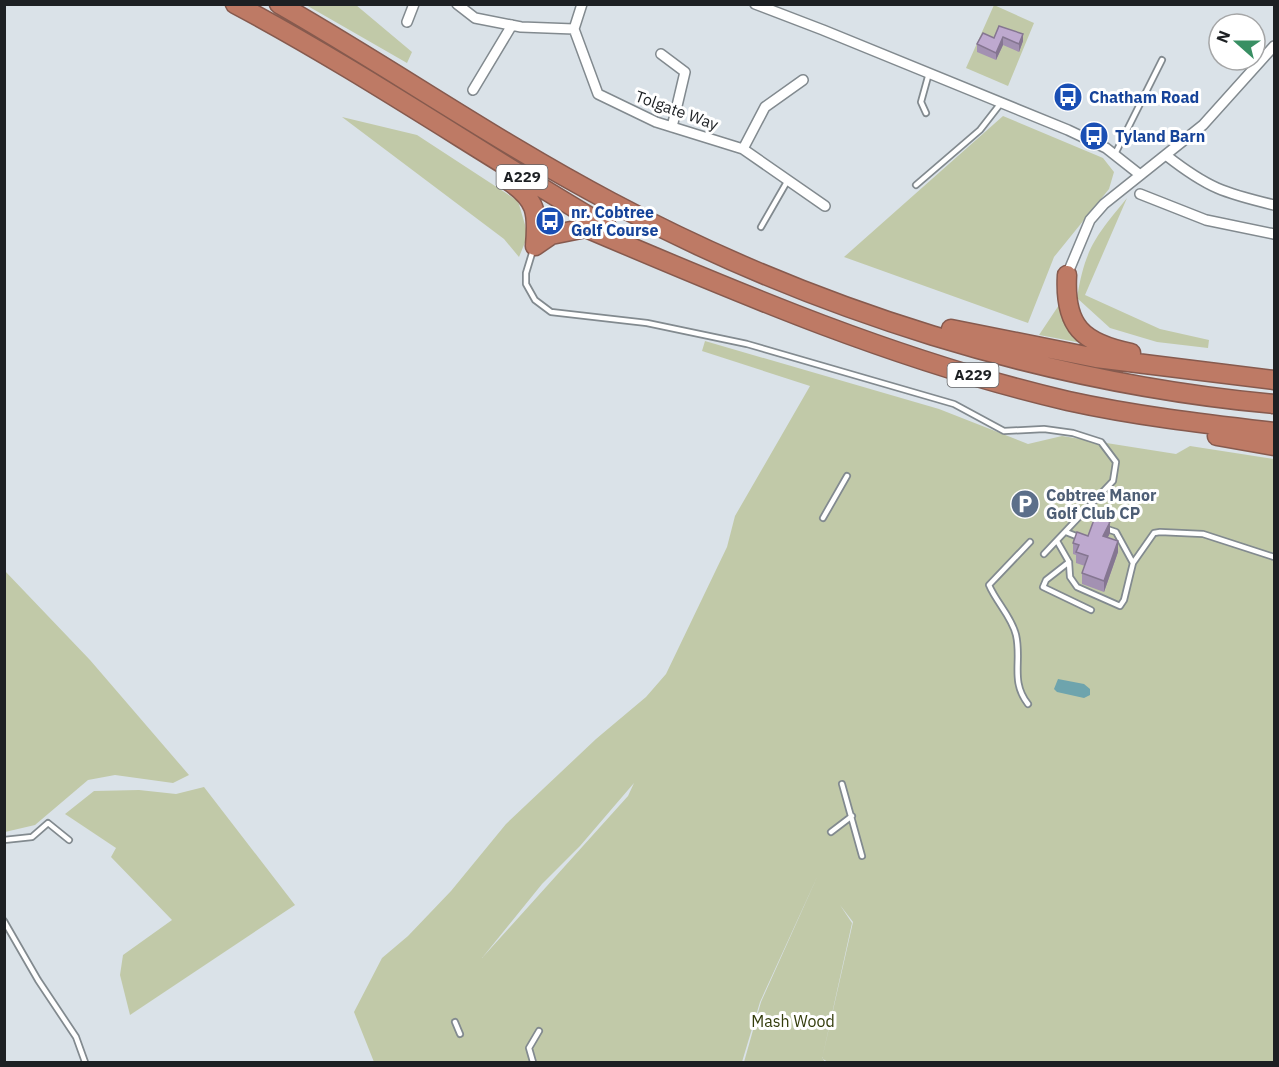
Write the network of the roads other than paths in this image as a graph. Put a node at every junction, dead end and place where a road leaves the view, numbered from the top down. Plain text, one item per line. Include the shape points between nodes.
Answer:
1 (235, 4) edge
2 (279, 4) edge
3 (414, 4) edge
4 (457, 4) edge
5 (582, 4) edge
6 (755, 4) edge
7 (407, 22) dead end
8 (512, 25) junction
9 (574, 29) junction
10 (1275, 45) edge
11 (661, 54) dead end
12 (1162, 60) dead end
13 (929, 73) junction
14 (365, 77) junction
15 (803, 80) dead end
16 (473, 90) dead end
17 (1001, 103) junction
18 (926, 113) dead end
19 (672, 127) junction
20 (743, 149) junction
21 (1115, 154) junction
22 (1167, 156) junction
23 (1139, 174) junction
24 (788, 180) junction
25 (916, 185) dead end
26 (1140, 194) dead end
27 (1275, 205) edge
28 (825, 206) dead end
29 (761, 227) dead end
30 (1275, 234) edge
31 (535, 246) junction
32 (685, 269) junction
33 (1067, 275) joint
34 (861, 311) junction
35 (1241, 377) junction
36 (1275, 380) edge
37 (1275, 404) edge
38 (1160, 417) junction
39 (1275, 432) edge
40 (1275, 446) edge
41 (847, 476) dead end
42 (823, 518) dead end
43 (1101, 526) edge
44 (1066, 531) junction
45 (1057, 540) junction
46 (1087, 540) edge
47 (1030, 542) dead end
48 (1044, 554) dead end
49 (1275, 557) edge
50 (1069, 562) junction
51 (1133, 563) junction
52 (1090, 610) dead end
53 (1028, 704) dead end
54 (842, 784) dead end
55 (852, 816) junction
56 (831, 832) dead end
57 (4, 840) edge
58 (69, 840) dead end
59 (862, 856) dead end
60 (4, 921) edge
61 (455, 1022) dead end
62 (539, 1031) dead end
63 (460, 1034) dead end
64 (85, 1062) edge
65 (533, 1062) edge

1 - 14 highway, A229
2 - 34 highway, A229 via 610,202 762,274
3 - 7 street
4 - 8 street via 476,18
5 - 9 street
6 - 13 street
8 - 9 street
8 - 16 street
9 - 19 street, Tolgate Way via 598,94
10 - 22 street via 1215,113
11 - 19 street via 685,72
12 - 21 lane
13 - 17 street
13 - 18 lane via 921,102
14 - 31 highway via 414,117 525,192 537,212
14 - 32 highway, A229 via 520,176
15 - 20 street via 765,107
17 - 21 street
17 - 25 lane via 980,130
19 - 20 street, Tolgate Way
20 - 24 street, Tolgate Way
21 - 23 street
22 - 23 street
22 - 27 street via 1215,189
23 - 33 street via 1090,220
24 - 28 street, Tolgate Way
24 - 29 lane
26 - 30 street via 1206,220
31 - 32 highway via 551,235 586,228
31 - 44 lane via 526,284 535,300 551,312 647,323 747,345 954,404 1004,431 1044,429 1101,442 1116,462 1113,481
32 - 38 highway, A229 via 808,322 949,369 1070,401
33 - 35 highway via 1066,299 1073,321 1095,342 1115,350
34 - 35 highway via 1095,358
34 - 37 highway, A229 via 971,346 1089,375
35 - 36 highway
38 - 39 highway, A229
38 - 40 highway via 1220,437
41 - 42 lane
43 - 51 lane via 1116,532
44 - 45 lane
44 - 46 lane
45 - 48 lane
45 - 50 lane
47 - 53 lane via 988,585 1016,635 1016,682
49 - 51 lane via 1203,534 1160,532 1154,533
50 - 51 lane via 1070,577 1077,587 1119,606
50 - 52 lane via 1046,580 1041,589
54 - 55 lane
55 - 56 lane
55 - 59 lane
57 - 58 lane via 32,837 48,823
60 - 64 lane via 76,1037
61 - 63 lane
62 - 65 lane via 529,1048

